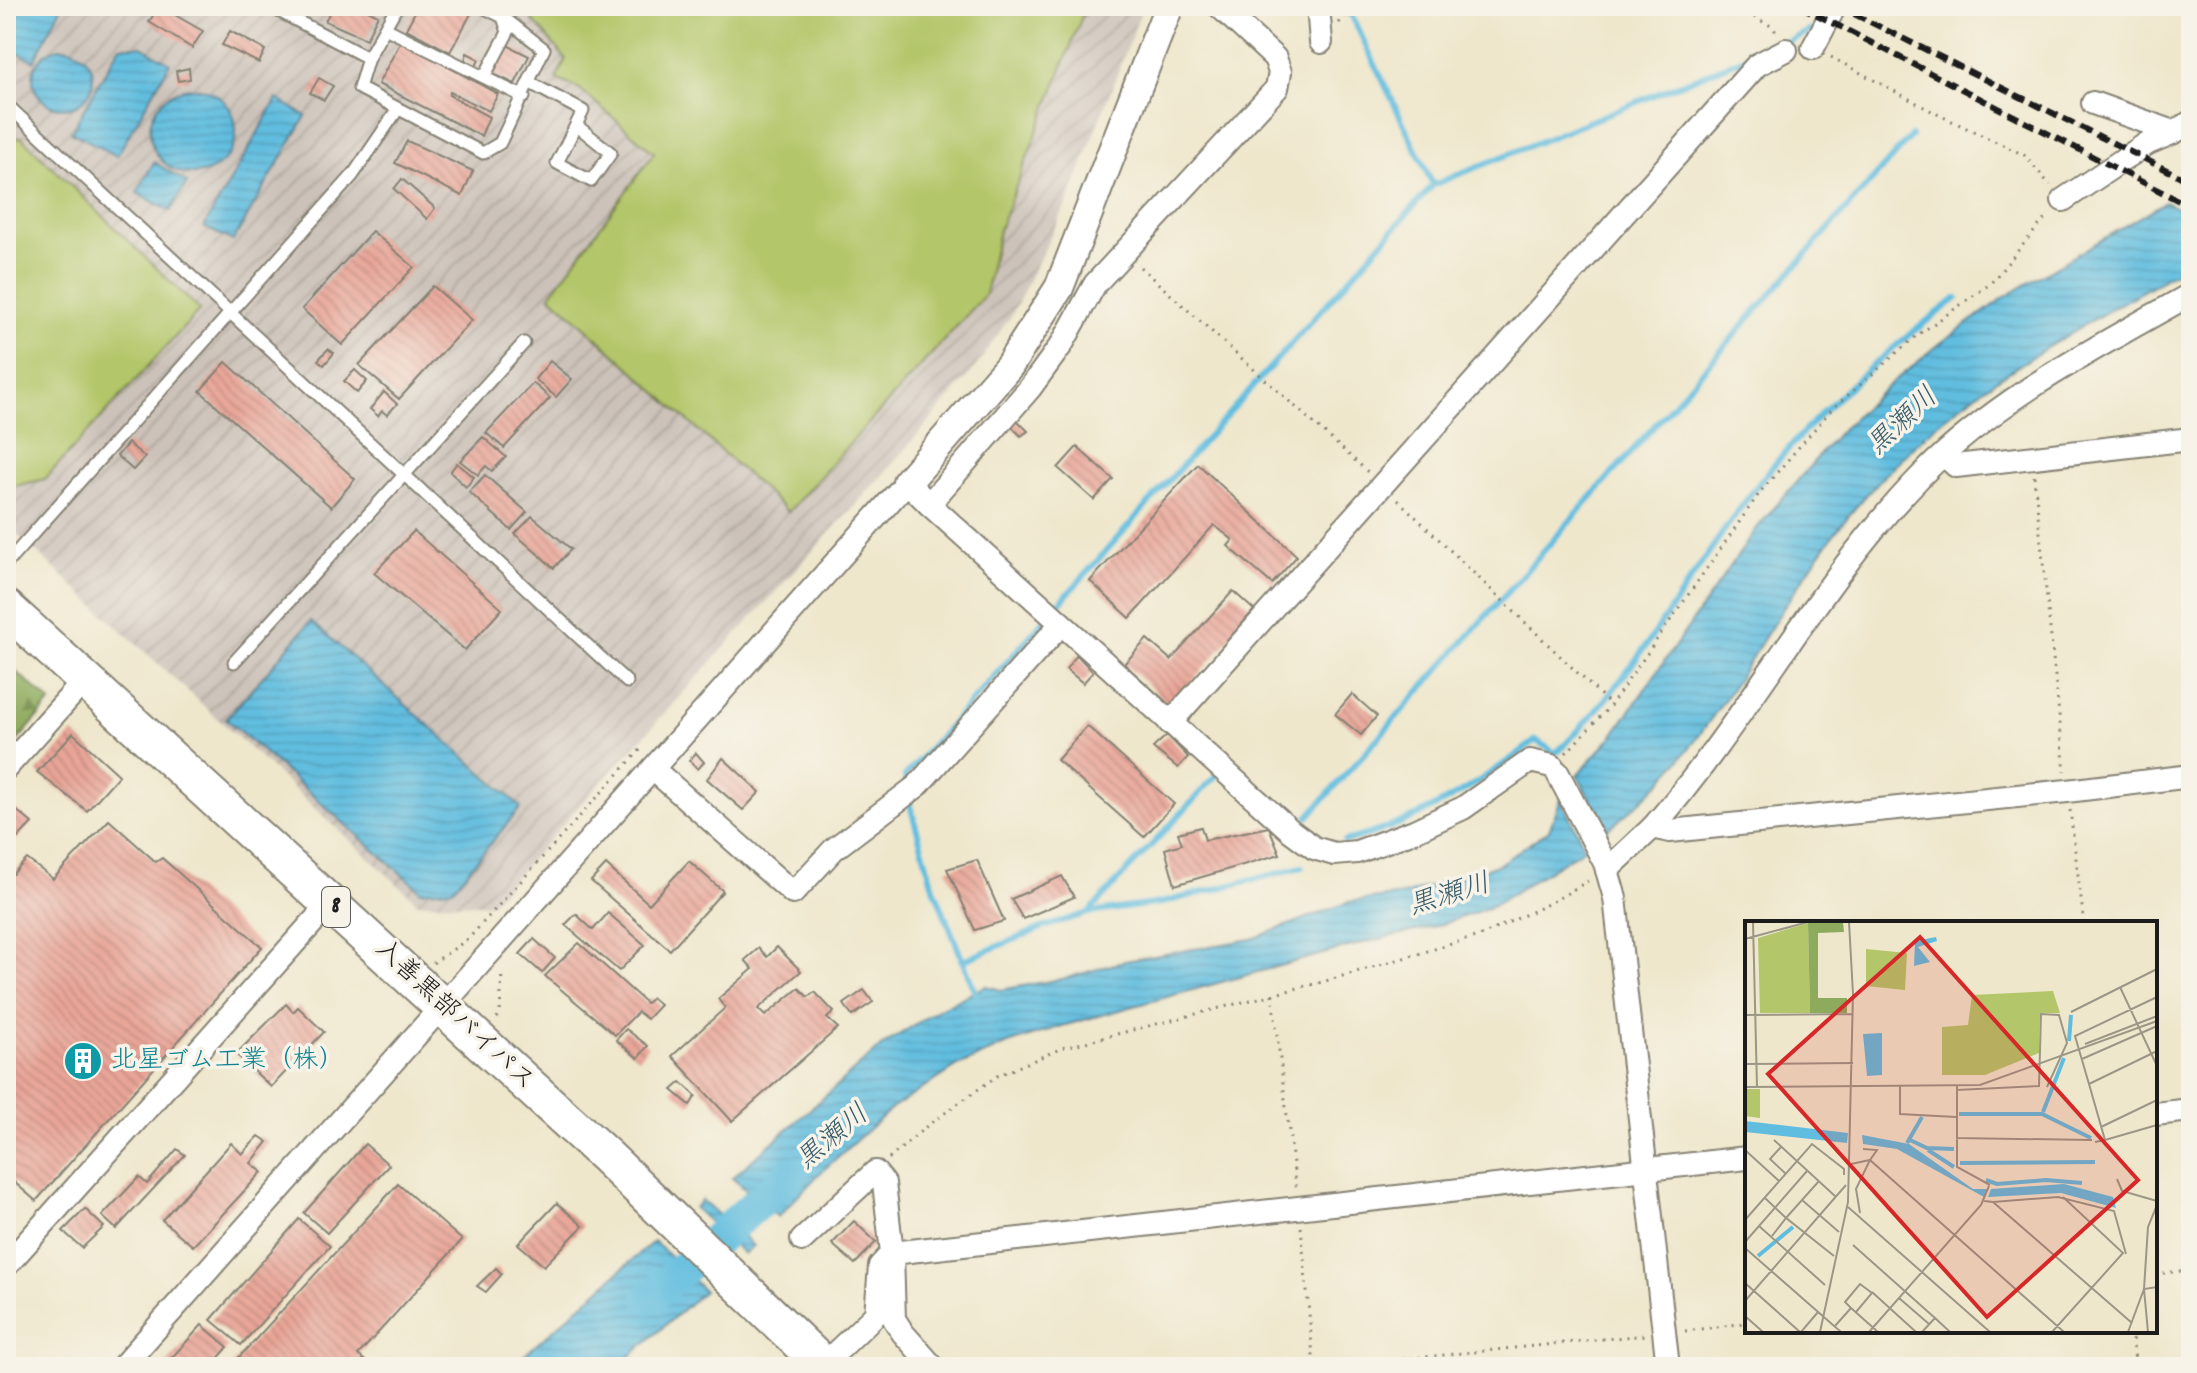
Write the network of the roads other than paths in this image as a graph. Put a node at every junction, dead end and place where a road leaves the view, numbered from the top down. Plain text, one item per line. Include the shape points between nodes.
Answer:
1 (269, 6) edge
2 (397, 6) edge
3 (481, 6) edge
4 (1169, 6) edge
5 (1219, 6) edge
6 (1318, 6) edge
7 (1835, 6) edge
8 (506, 11) edge
9 (385, 28) junction
10 (1321, 42) dead end
11 (1813, 48) road end
12 (1786, 50) road end
13 (368, 58) junction
14 (484, 77) junction
15 (530, 83) junction
16 (524, 97) junction
17 (2093, 103) dead end
18 (6, 104) edge
19 (398, 109) junction
20 (576, 125) junction
21 (2183, 127) edge
22 (2063, 200) road end
23 (2191, 294) edge
24 (230, 310) junction
25 (524, 343) dead end
26 (2191, 439) edge
27 (1944, 455) junction
28 (406, 475) junction
29 (907, 482) junction
30 (929, 504) junction
31 (6, 564) edge
32 (6, 608) edge
33 (1060, 625) junction
34 (234, 662) dead end
35 (85, 680) junction
36 (627, 682) dead end
37 (1170, 723) junction
38 (6, 768) edge
39 (653, 769) junction
40 (2191, 776) edge
41 (1653, 827) junction
42 (1606, 867) junction
43 (330, 903) junction
44 (443, 1006) junction
45 (2191, 1110) edge
46 (2157, 1114) edge
47 (1745, 1158) edge
48 (1645, 1169) junction
49 (802, 1240) dead end
50 (892, 1253) junction
51 (6, 1266) edge
52 (824, 1366) edge
53 (122, 1367) edge
54 (933, 1367) edge
55 (1668, 1367) edge

1 - 13 lane
2 - 9 lane
3 - 8 lane
4 - 29 street via 1059,288 1009,366
5 - 30 street via 1275,58 1280,72 1277,88 1095,284 1030,388
6 - 10 street
7 - 11 street
8 - 14 lane via 508,32
8 - 15 lane via 544,49
9 - 13 lane
9 - 14 lane
12 - 37 street via 1757,65
13 - 19 lane via 359,88
14 - 16 lane
15 - 16 lane
15 - 20 lane via 583,111
16 - 19 lane via 500,143 483,153
17 - 21 street
18 - 24 lane
19 - 24 lane via 353,175
20 - 20 lane via 557,163 591,181 611,153
21 - 22 street via 2148,143
23 - 27 street via 2037,382
24 - 28 lane
24 - 31 lane
25 - 28 lane
26 - 27 street via 1956,466
27 - 41 street via 1849,557 1695,779
28 - 34 lane
28 - 36 lane
29 - 30 street
29 - 39 street
30 - 33 street
32 - 35 highway, 入善黒部バイパス / 8
33 - 37 street
33 - 39 street via 917,786 834,849 793,893
35 - 38 street
35 - 43 highway, 入善黒部バイパス / 8
37 - 42 street via 1291,831 1314,848 1334,854 1357,852 1451,814 1530,761 1555,769
39 - 44 street
40 - 41 street via 1670,831
41 - 42 street
42 - 48 street via 1615,898
43 - 44 highway, 入善黒部バイパス / 8
43 - 51 street
44 - 52 highway, 入善黒部バイパス / 8
44 - 53 street
45 - 46 street
47 - 48 street
48 - 50 street
48 - 55 street
49 - 50 street via 875,1172 884,1183
50 - 52 street via 880,1266 876,1314
50 - 54 street via 894,1319

